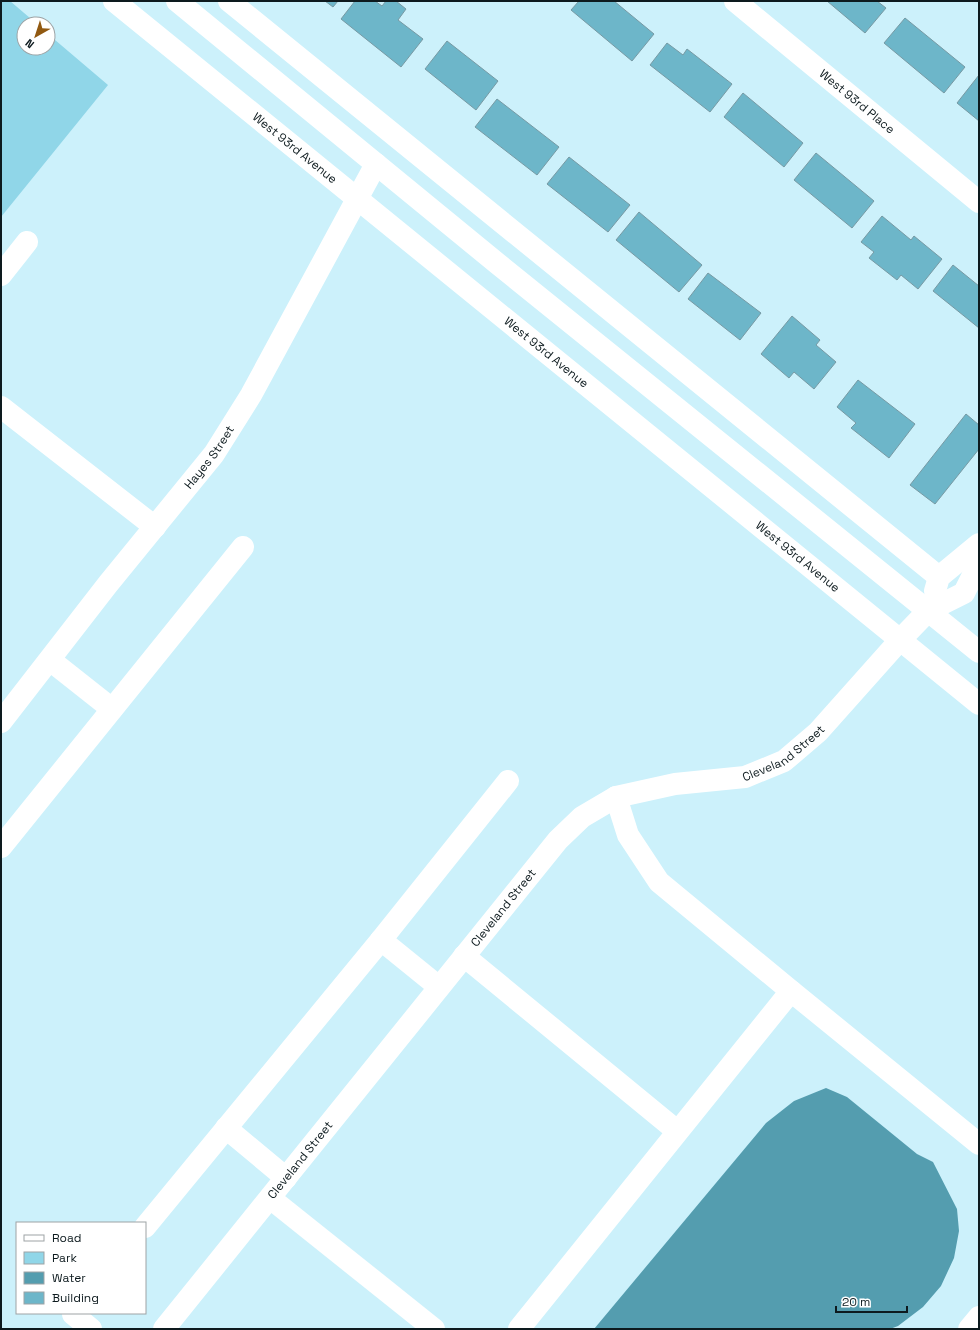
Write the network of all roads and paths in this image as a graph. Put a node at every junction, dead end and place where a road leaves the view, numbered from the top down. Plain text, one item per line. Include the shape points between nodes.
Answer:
1 (114, 1) edge
2 (177, 1) edge
3 (228, 1) edge
4 (735, 1) edge
5 (376, 164) junction
6 (357, 199) junction
7 (979, 202) edge
8 (27, 242) dead end
9 (1, 275) edge
10 (1, 407) edge
11 (155, 527) junction
12 (979, 544) edge
13 (243, 547) dead end
14 (979, 563) edge
15 (939, 577) junction
16 (928, 612) junction
17 (900, 640) junction
18 (979, 652) edge
19 (50, 660) junction
20 (979, 704) edge
21 (112, 708) junction
22 (1, 722) edge
23 (508, 781) dead end
24 (616, 797) junction
25 (1, 847) edge
26 (381, 940) junction
27 (464, 956) junction
28 (439, 987) junction
29 (791, 991) junction
30 (226, 1128) junction
31 (677, 1131) junction
32 (979, 1144) edge
33 (286, 1178) junction
34 (270, 1198) junction
35 (146, 1226) edge
36 (979, 1317) edge
37 (69, 1319) edge
38 (91, 1329) edge
39 (164, 1329) edge
40 (434, 1329) edge
41 (519, 1329) edge
42 (969, 1329) edge

1 - 6 street, West 93rd Avenue
2 - 5 street
3 - 15 street
4 - 7 street, West 93rd Place
5 - 6 street, Hayes Street
5 - 16 street
6 - 11 street, Hayes Street via 251,395 214,454
6 - 17 street, West 93rd Avenue
8 - 9 street
10 - 11 street
11 - 19 street, Hayes Street
12 - 15 street
13 - 21 street
14 - 16 street, Cleveland Street via 964,593
15 - 16 street, Cleveland Street
16 - 17 street, Cleveland Street
16 - 18 street
17 - 20 street, West 93rd Avenue
17 - 24 street, Cleveland Street via 818,732 784,761 745,777 675,784
19 - 21 street
19 - 22 street, Hayes Street
21 - 25 street
23 - 26 street
24 - 27 street, Cleveland Street via 582,817 558,840
24 - 29 street via 628,835 659,882
26 - 28 street
26 - 30 street
27 - 28 street, Cleveland Street
27 - 31 street
28 - 33 street, Cleveland Street
29 - 31 street
29 - 32 street
30 - 33 street
30 - 35 street
31 - 41 street
33 - 34 street, Cleveland Street
34 - 39 street, Cleveland Street
34 - 40 street
36 - 42 street
37 - 38 street

